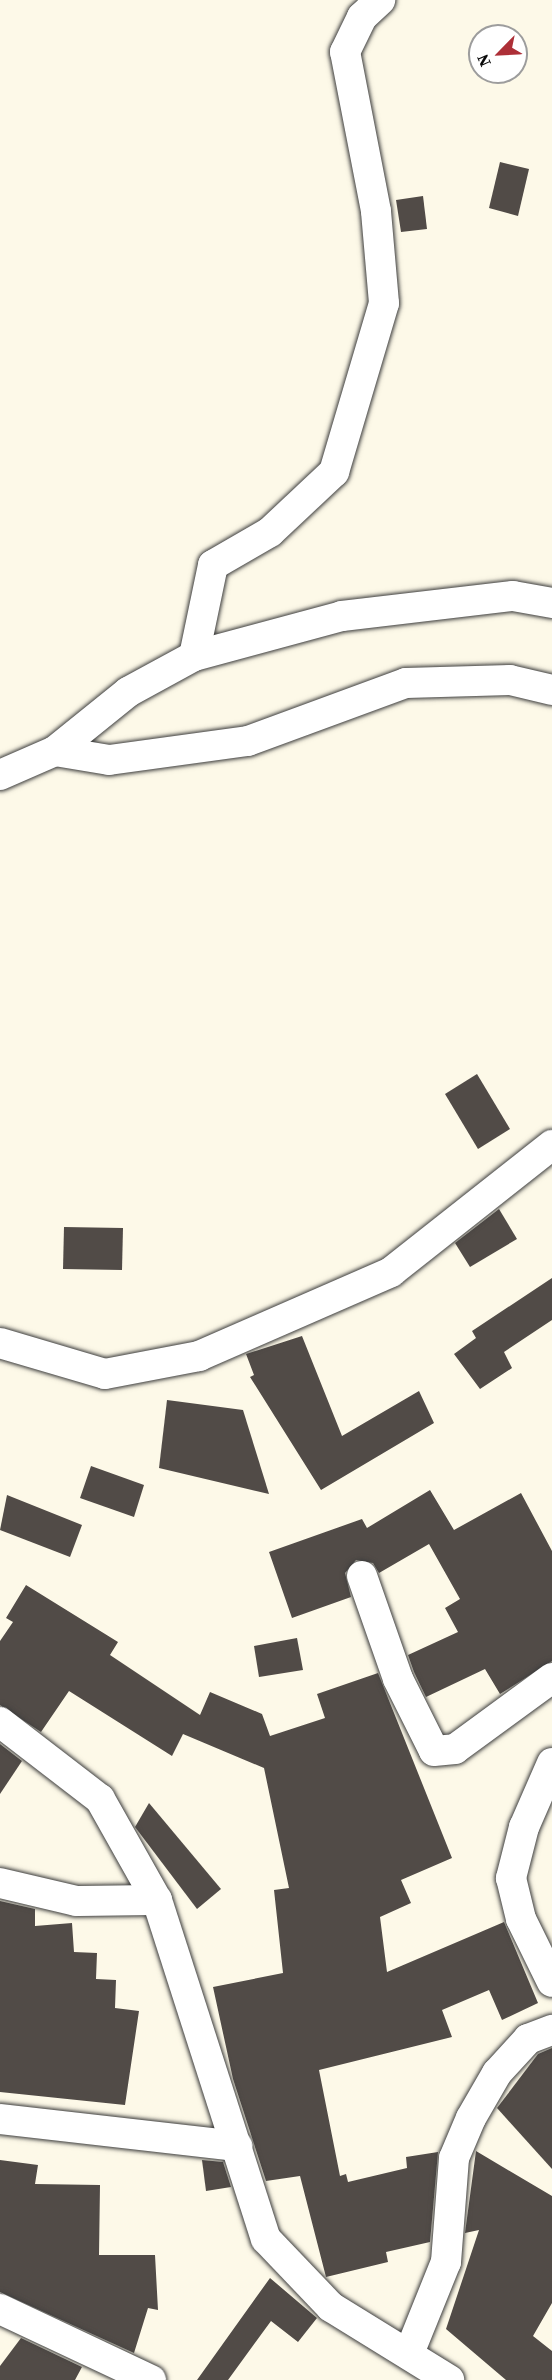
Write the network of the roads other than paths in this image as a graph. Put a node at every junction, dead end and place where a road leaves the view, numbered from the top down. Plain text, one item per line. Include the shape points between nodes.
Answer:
1 (380, 0) edge
2 (552, 603) edge
3 (194, 656) junction
4 (552, 690) edge
5 (55, 752) junction
6 (0, 776) edge
7 (552, 1145) edge
8 (0, 1343) edge
9 (362, 1576) dead end
10 (552, 1678) edge
11 (0, 1722) edge
12 (552, 1763) edge
13 (0, 1883) edge
14 (157, 1900) junction
15 (552, 1982) edge
16 (552, 2030) edge
17 (0, 2119) edge
18 (237, 2146) junction
19 (0, 2309) edge
20 (410, 2351) junction
21 (151, 2380) edge
22 (449, 2380) edge

1 - 3 street via 362,16 345,52 376,211 384,303 334,472 270,532 213,565
2 - 3 street via 513,596 342,616
3 - 5 street via 128,692
4 - 5 street via 510,680 406,683 248,741 109,760
5 - 6 street
7 - 8 street via 390,1272 199,1356 105,1374
9 - 10 street via 398,1679 434,1751 455,1749
11 - 14 street via 100,1799
12 - 15 street via 524,1827 511,1878 520,1919
13 - 14 street via 76,1901
14 - 18 street
16 - 20 street via 528,2039 497,2073 471,2118 454,2158 446,2262
17 - 18 street
18 - 20 street via 266,2239 331,2307
19 - 21 street
20 - 22 street

